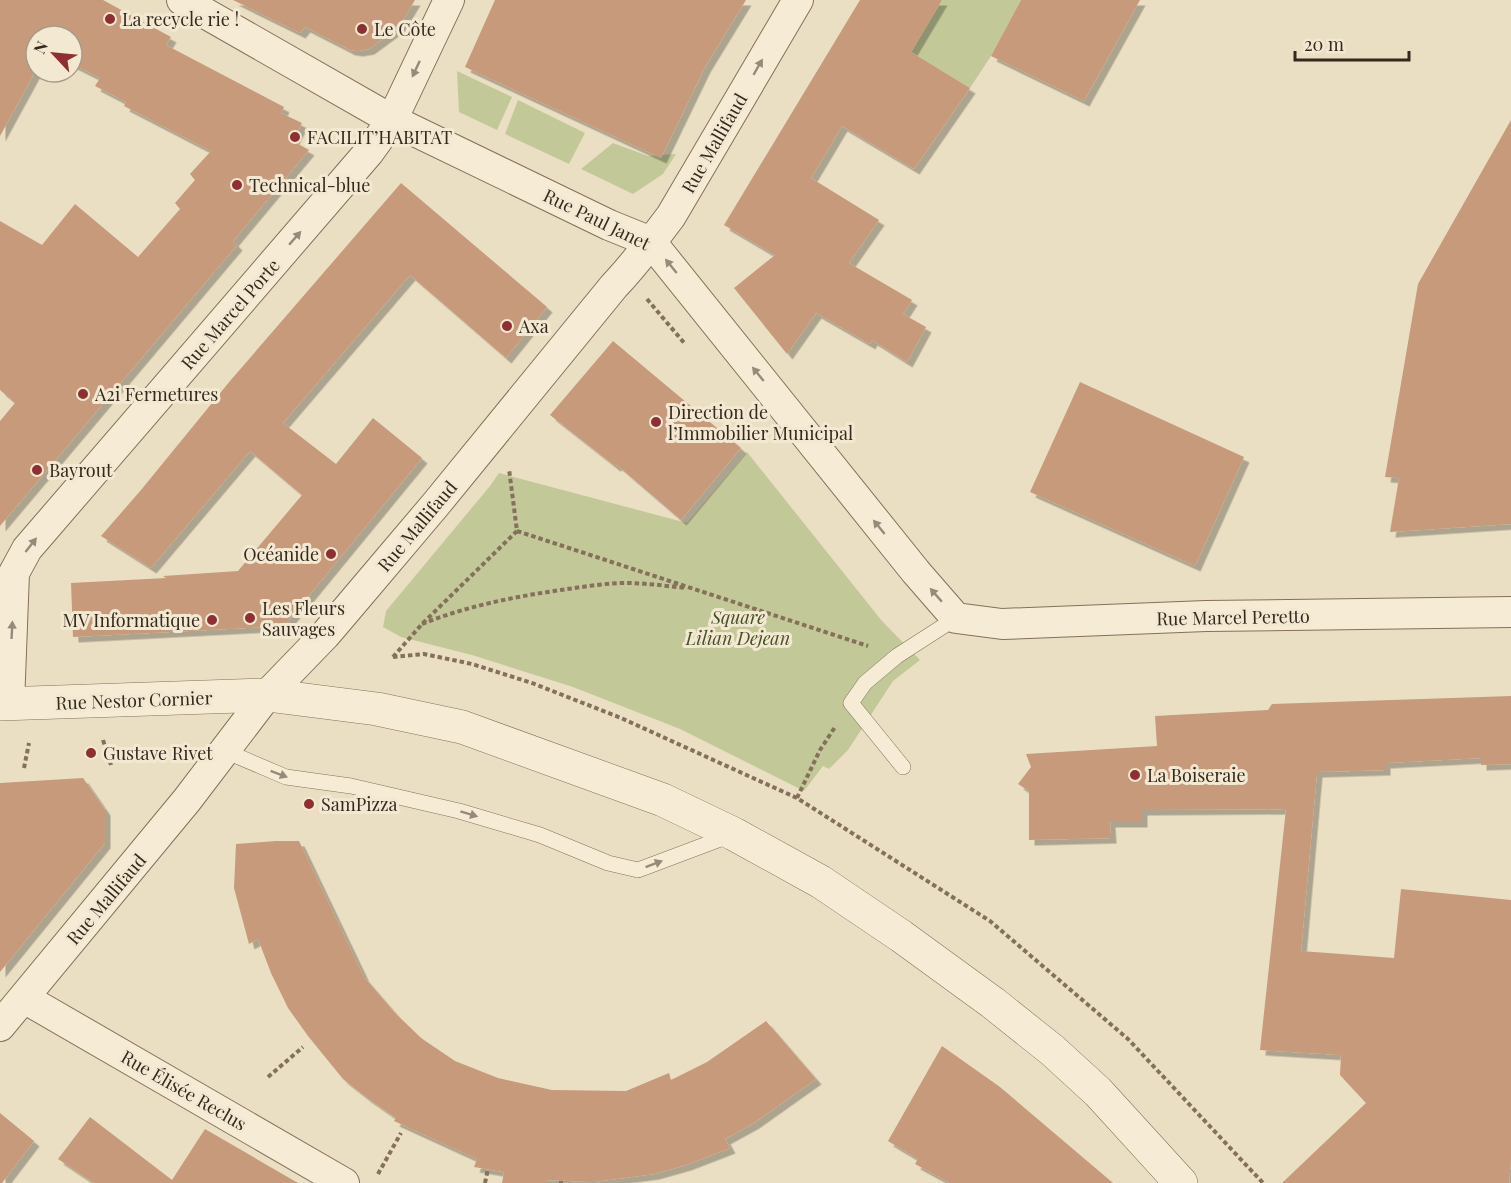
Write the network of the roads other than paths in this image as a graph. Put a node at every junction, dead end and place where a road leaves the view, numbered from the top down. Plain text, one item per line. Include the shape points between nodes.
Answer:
1 (182, 0) edge
2 (448, 0) edge
3 (798, 0) edge
4 (392, 120) junction
5 (651, 242) junction
6 (1511, 612) edge
7 (956, 618) junction
8 (267, 695) junction
9 (4, 704) edge
10 (225, 751) junction
11 (903, 767) dead end
12 (734, 834) junction
13 (24, 998) junction
14 (0, 1026) edge
15 (344, 1183) edge
16 (1181, 1183) edge

1 - 4 street, Rue Paul Janet
2 -> 4 street, Rue Marcel Porte
5 -> 3 street, Rue Mallifaud via 671,216
4 - 5 street, Rue Paul Janet
9 -> 4 street, Rue Marcel Porte via 14,573 27,549 354,170
7 -> 5 street, Rue Paul Janet
5 - 8 street, Rue Mallifaud via 348,608
6 - 7 street, Rue Marcel Peretto via 1206,616 1002,624
7 - 11 lane via 897,656 865,683 851,703
8 - 9 street, Rue Nestor Cornier
8 - 10 street, Rue Mallifaud
8 - 12 street, Rue Nestor Cornier via 377,709 462,727 663,800
10 -> 12 lane via 286,777 351,786 459,811 540,836 608,864 638,870
10 - 13 street, Rue Mallifaud
12 - 16 street, Rue Nestor Cornier via 821,882 1001,1010 1098,1092
13 - 14 street, Rue Mallifaud
13 - 15 street, Rue Élisée Reclus

